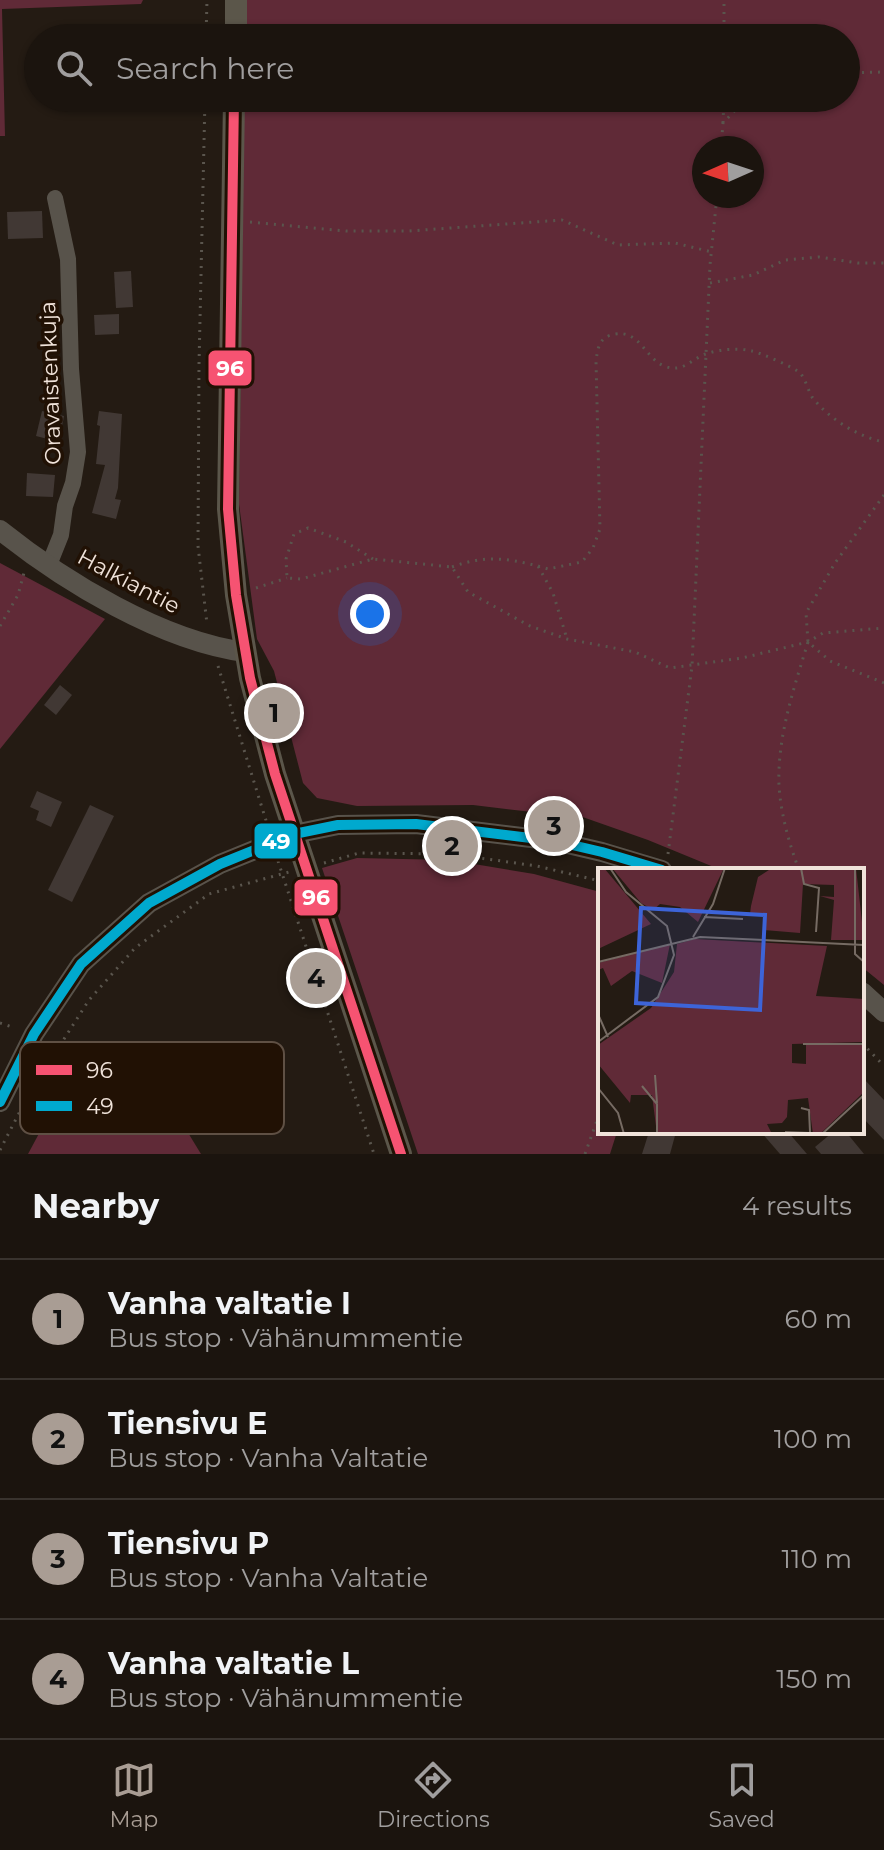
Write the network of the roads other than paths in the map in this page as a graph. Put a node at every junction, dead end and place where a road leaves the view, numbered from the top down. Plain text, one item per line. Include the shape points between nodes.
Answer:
1 (236, 0) edge
2 (236, 24) edge
3 (234, 112) edge
4 (55, 198) dead end
5 (0, 530) edge
6 (49, 565) junction
7 (245, 652) junction
8 (294, 834) junction
9 (665, 864) edge
10 (864, 994) edge
11 (884, 1012) edge
12 (30, 1042) edge
13 (20, 1062) edge
14 (0, 1102) edge
15 (401, 1154) edge

1 - 2 main road
3 - 7 main road via 228,509
4 - 6 street, Oravaistenkuja via 68,259 78,452 61,535
5 - 6 street, Halkiantie
6 - 7 street, Halkiantie via 116,607 195,642
7 - 8 main road
8 - 9 street via 338,825 431,826 555,841
8 - 12 street via 220,864 149,903 81,964
8 - 15 main road
10 - 11 street
13 - 14 street

